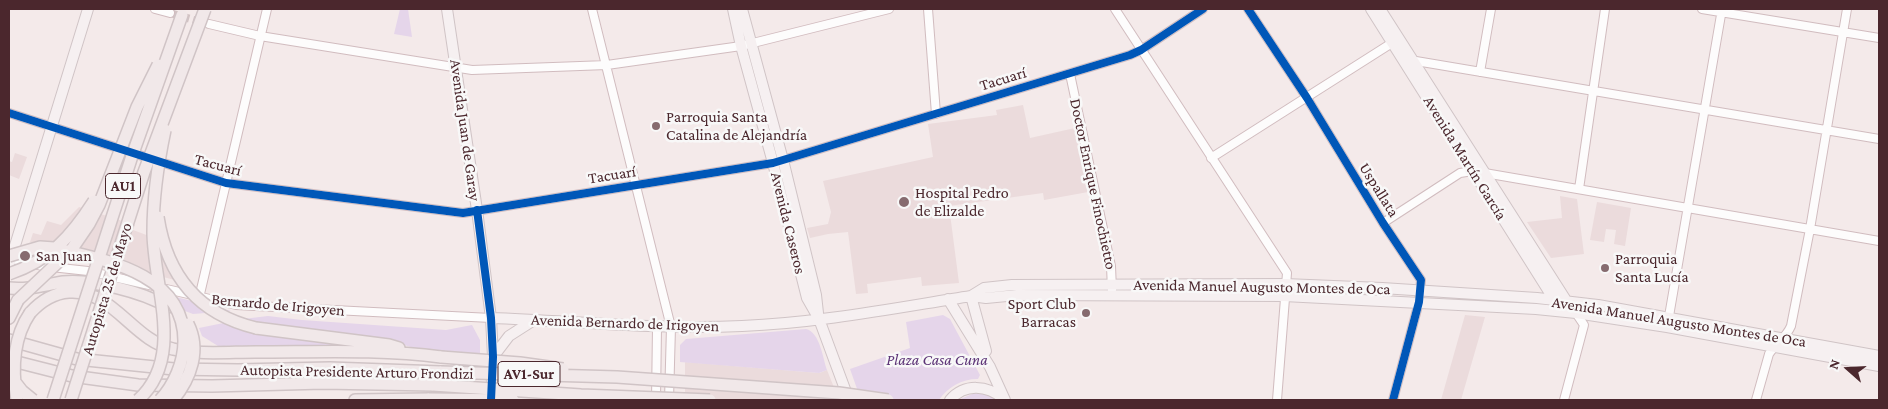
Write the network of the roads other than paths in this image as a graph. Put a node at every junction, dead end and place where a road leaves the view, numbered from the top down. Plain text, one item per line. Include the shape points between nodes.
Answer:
1 (88, 9) edge
2 (155, 9) edge
3 (205, 9) edge
4 (267, 9) edge
5 (447, 9) edge
6 (592, 9) edge
7 (733, 9) edge
8 (742, 9) edge
9 (889, 9) edge
10 (928, 9) edge
11 (1115, 9) edge
12 (1203, 9) edge
13 (1248, 9) edge
14 (1371, 9) edge
15 (1380, 9) edge
16 (1491, 9) edge
17 (1604, 9) edge
18 (1702, 9) edge
19 (1846, 9) edge
20 (1721, 10) edge
21 (184, 12) edge
22 (170, 13) dead end
23 (208, 24) tunnel mouth
24 (1843, 32) junction
25 (260, 36) junction
26 (1879, 38) edge
27 (1396, 41) junction
28 (746, 44) junction
29 (1141, 50) junction
30 (1408, 60) junction
31 (607, 65) junction
32 (457, 68) junction
33 (1480, 72) junction
34 (1070, 74) junction
35 (178, 80) junction
36 (1593, 92) junction
37 (1307, 98) junction
38 (1705, 110) junction
39 (9, 113) edge
40 (936, 114) junction
41 (52, 126) junction
42 (1826, 130) junction
43 (1879, 139) edge
44 (118, 155) junction
45 (1211, 158) junction
46 (778, 161) junction
47 (1473, 171) junction
48 (1485, 174) junction
49 (226, 183) junction
50 (637, 185) junction
51 (155, 186) junction
52 (1580, 189) junction
53 (1688, 208) junction
54 (477, 210) junction
55 (1383, 223) junction
56 (1810, 228) junction
57 (1879, 240) edge
58 (9, 260) edge
59 (9, 274) edge
60 (1285, 284) junction
61 (9, 288) edge
62 (1112, 290) junction
63 (1421, 290) junction
64 (971, 296) junction
65 (1284, 296) junction
66 (199, 298) junction
67 (948, 299) junction
68 (1419, 302) junction
69 (1567, 302) junction
70 (1576, 313) junction
71 (9, 318) edge
72 (491, 318) junction
73 (819, 319) junction
74 (535, 320) junction
75 (1668, 323) junction
76 (656, 327) junction
77 (671, 327) junction
78 (1784, 339) junction
79 (9, 340) edge
80 (1773, 348) junction
81 (415, 353) junction
82 (1879, 356) edge
83 (492, 357) junction
84 (9, 360) edge
85 (1879, 366) edge
86 (990, 367) junction
87 (9, 369) edge
88 (617, 377) junction
89 (9, 387) edge
90 (581, 394) junction
91 (429, 399) edge
92 (23, 400) edge
93 (53, 400) edge
94 (71, 400) edge
95 (138, 400) edge
96 (160, 400) edge
97 (173, 400) edge
98 (355, 400) edge
99 (491, 400) edge
100 (513, 400) edge
101 (656, 400) edge
102 (669, 400) edge
103 (710, 400) edge
104 (849, 400) edge
105 (888, 400) edge
106 (950, 400) edge
107 (1005, 400) edge
108 (1278, 400) edge
109 (1393, 400) edge
110 (1564, 400) edge
111 (1756, 400) edge

1 - 41 main road
2 - 22 street
3 - 35 highway, Autopista 25 de Mayo / AU1, bridge
4 - 25 street
5 - 32 main road, Avenida Juan de Garay
6 - 31 street
7 - 28 main road, Avenida Caseros
8 - 28 main road, Avenida Caseros
9 - 28 street
10 - 40 street
11 - 29 street
12 - 29 street, Tacuarí
13 - 37 street, Uspallata
14 - 27 main road, Avenida Martín García
15 - 27 main road, Avenida Martín García
16 - 33 street
17 - 36 street
18 - 20 street
19 - 24 street
20 - 24 street
20 - 38 street
21 - 44 highway, bridge via 137,107
21 - 93 highway, Autopista 25 de Mayo / AU1, bridge via 131,159
23 - 25 street
24 - 26 street
24 - 42 street
25 - 32 street
25 - 49 street
27 - 30 main road, Avenida Martín García
27 - 37 street
28 - 31 street
28 - 46 main road, Avenida Caseros
29 - 34 street, Tacuarí
29 - 45 street
30 - 33 street
30 - 47 main road, Avenida Martín García
30 - 48 main road, Avenida Martín García
31 - 32 street
31 - 50 street
32 - 54 main road, Avenida Juan de Garay
33 - 36 street
34 - 40 street, Tacuarí
34 - 62 street, Doctor Enrique Finochietto via 1111,266
35 - 51 highway, bridge
35 - 94 highway, Autopista 25 de Mayo / AU1, bridge via 144,172
36 - 38 street
36 - 52 street
37 - 45 street
37 - 55 street, Uspallata
38 - 42 street
38 - 53 street
39 - 41 street, Tacuarí
40 - 46 street, Tacuarí
41 - 49 street, Tacuarí
41 - 58 main road
42 - 43 street
42 - 56 street
44 - 59 highway, bridge via 86,213 63,242 38,262
44 - 71 highway, bridge via 99,205 84,232 66,255 14,305
45 - 60 street via 1287,273
46 - 50 street, Tacuarí
46 - 73 main road, Avenida Caseros via 816,296
47 - 48 street
47 - 55 street via 1460,173
47 - 69 main road, Avenida Martín García via 1548,290
48 - 52 street
48 - 69 main road, Avenida Martín García
49 - 54 street, Tacuarí via 464,213
49 - 66 street
50 - 54 street, Tacuarí
50 - 77 street
51 - 81 highway, bridge via 168,257 198,300 214,312 256,328 389,345
51 - 95 highway, bridge via 153,240 164,349 155,378
52 - 53 street
53 - 56 street
53 - 75 street
54 - 72 main road, Avenida Juan de Garay
55 - 63 street, Uspallata via 1421,280
56 - 57 street
56 - 78 street via 1791,326
58 - 66 street, Bernardo de Irigoyen via 88,271
58 - 96 highway, bridge via 36,248 51,247 135,271 165,292 178,314 184,343 176,374
60 - 62 main road, Avenida Manuel Augusto Montes de Oca
60 - 63 main road, Avenida Manuel Augusto Montes de Oca
60 - 65 street
61 - 97 highway, bridge via 34,289 74,282 143,295 177,312 188,324 194,342 194,358 187,379
62 - 64 main road, Avenida Manuel Augusto Montes de Oca via 986,298
62 - 65 main road, Avenida Manuel Augusto Montes de Oca
63 - 68 street, Uspallata
63 - 69 main road, Avenida Manuel Augusto Montes de Oca
64 - 67 main road, Avenida Manuel Augusto Montes de Oca
64 - 86 main road
65 - 68 main road, Avenida Manuel Augusto Montes de Oca
65 - 108 street
66 - 72 street, Bernardo de Irigoyen via 263,307
67 - 73 main road, Avenida Manuel Augusto Montes de Oca
67 - 86 main road
68 - 70 main road, Avenida Manuel Augusto Montes de Oca
68 - 109 street, Uspallata
69 - 70 main road, Avenida Martín García
69 - 75 main road, Avenida Manuel Augusto Montes de Oca
70 - 75 main road, Avenida Manuel Augusto Montes de Oca
70 - 110 street via 1584,325
72 - 74 main road, Avenida Bernardo de Irigoyen
72 - 83 main road, Avenida Juan de Garay
73 - 77 main road, Avenida Bernardo de Irigoyen via 742,326
73 - 104 main road, Avenida Caseros
74 - 76 main road, Avenida Bernardo de Irigoyen
74 - 83 main road via 509,336
75 - 78 main road, Avenida Manuel Augusto Montes de Oca
75 - 80 main road, Avenida Manuel Augusto Montes de Oca
76 - 77 main road, Avenida Bernardo de Irigoyen
76 - 101 street
77 - 102 street
78 - 80 street
78 - 82 main road, Avenida Manuel Augusto Montes de Oca
79 - 88 highway, Autopista Presidente Arturo Frondizi / AV1-Sur, bridge via 77,358 174,369 330,368
80 - 85 main road, Avenida Manuel Augusto Montes de Oca
80 - 111 street
81 - 88 highway, bridge
81 - 92 highway, bridge via 174,350 150,340 106,303 80,292 56,295 30,313 16,349 14,374
83 - 99 main road, Avenida Juan de Garay
84 - 90 highway, Autopista Presidente Arturo Frondizi / AV1-Sur, bridge via 72,376 138,385 433,385
86 - 107 main road
87 - 92 highway, bridge
88 - 105 highway, Autopista Presidente Arturo Frondizi / AV1-Sur, bridge via 839,393
89 - 92 highway
90 - 100 highway, bridge
90 - 103 highway, Autopista Presidente Arturo Frondizi / AV1-Sur, bridge
91 - 98 highway
91 - 100 highway, bridge
106 - 107 main road via 958,392 978,388 995,392

